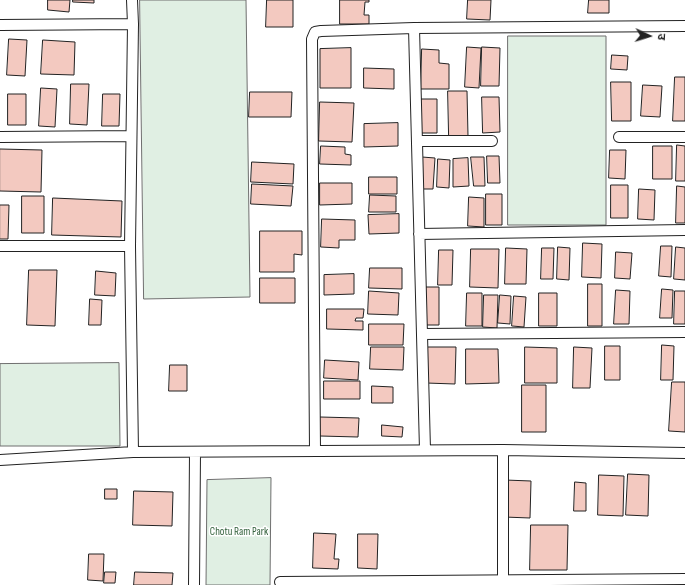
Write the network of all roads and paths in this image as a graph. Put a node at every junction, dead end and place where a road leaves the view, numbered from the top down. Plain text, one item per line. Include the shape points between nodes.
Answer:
1 (132, 0) edge
2 (133, 24) junction
3 (0, 25) edge
4 (685, 26) edge
5 (414, 28) junction
6 (131, 136) junction
7 (0, 137) edge
8 (619, 137) dead end
9 (685, 137) edge
10 (417, 141) junction
11 (492, 141) dead end
12 (685, 230) edge
13 (419, 234) junction
14 (0, 246) edge
15 (130, 246) junction
16 (685, 332) edge
17 (422, 334) junction
18 (425, 450) junction
19 (504, 450) junction
20 (315, 451) junction
21 (133, 452) junction
22 (195, 452) junction
23 (685, 454) edge
24 (0, 460) edge
25 (685, 579) edge
26 (280, 582) dead end
27 (503, 583) edge
28 (194, 585) edge

1 - 2 street
2 - 3 street
2 - 6 street
4 - 5 street
5 - 10 street
5 - 20 street via 321,31 315,32 312,39
6 - 7 street
6 - 15 street
8 - 9 street
10 - 11 street
10 - 13 street
12 - 13 street
13 - 17 street
14 - 15 street
15 - 21 street
16 - 17 street
17 - 18 street
18 - 19 street
18 - 20 street
19 - 23 street
19 - 27 street
20 - 22 street
21 - 22 street
21 - 24 street
22 - 28 street
25 - 27 street
26 - 27 street

